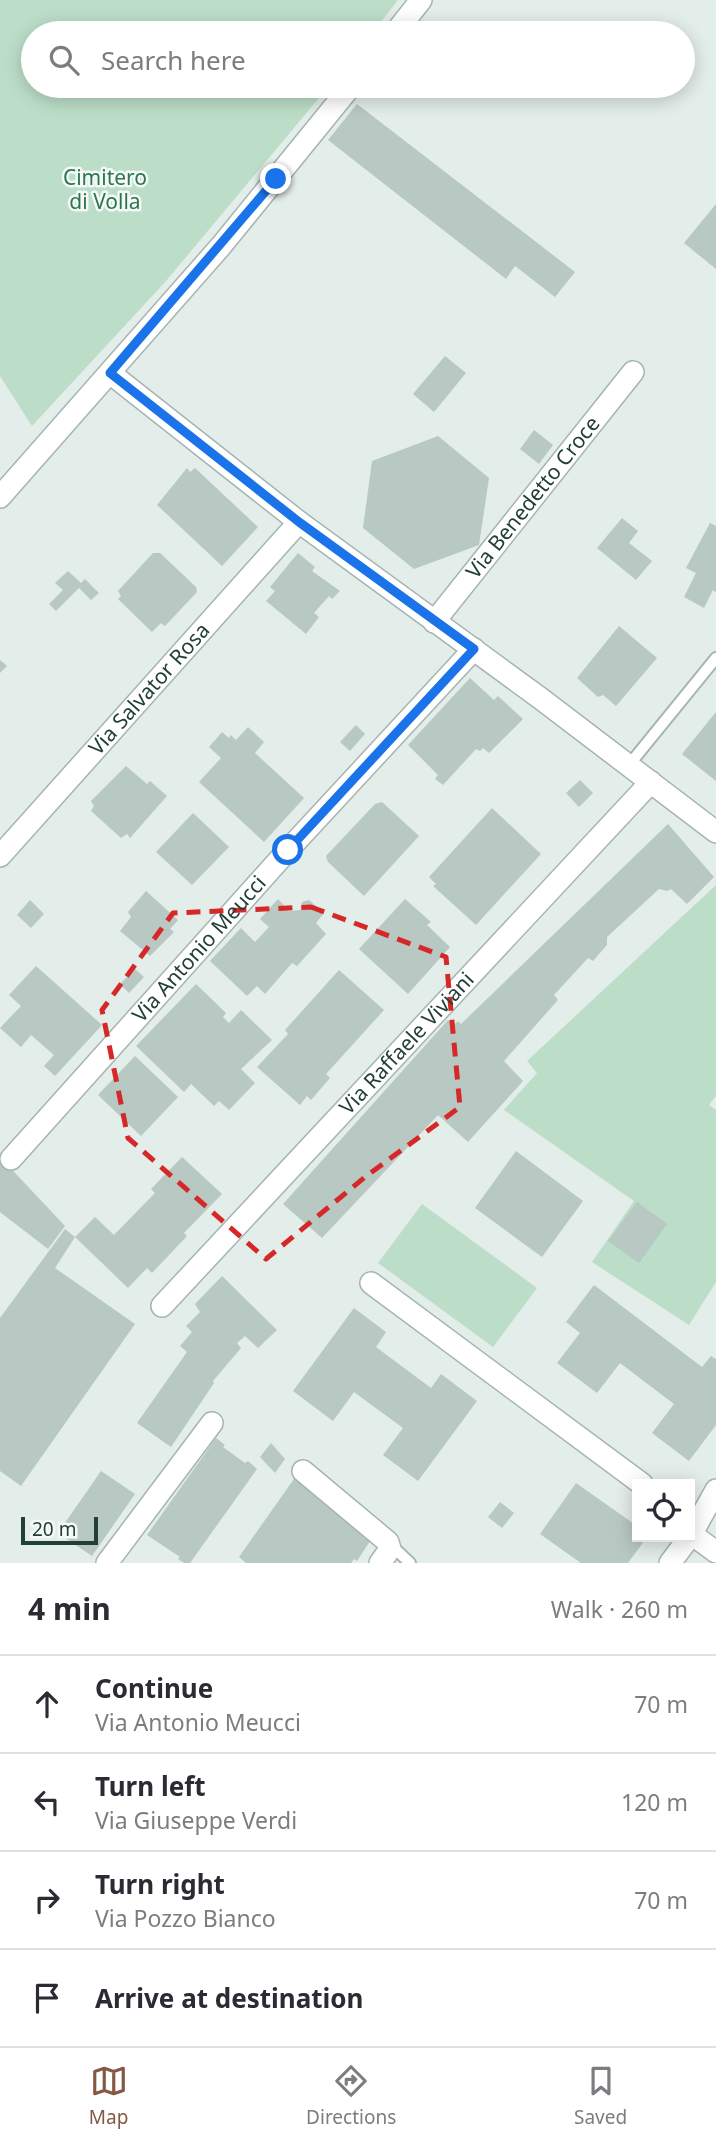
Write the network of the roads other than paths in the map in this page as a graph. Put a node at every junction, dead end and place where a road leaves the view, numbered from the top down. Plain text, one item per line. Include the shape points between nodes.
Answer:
1 (421, 0) edge
2 (404, 21) edge
3 (341, 98) edge
4 (633, 372) dead end
5 (110, 373) junction
6 (0, 497) edge
7 (299, 522) junction
8 (434, 622) junction
9 (474, 649) junction
10 (716, 658) edge
11 (629, 765) junction
12 (651, 782) junction
13 (716, 832) edge
14 (0, 856) edge
15 (11, 1159) dead end
16 (371, 1283) dead end
17 (162, 1306) dead end
18 (212, 1423) dead end
19 (303, 1471) dead end
20 (635, 1479) edge
21 (716, 1490) edge
22 (695, 1526) edge
23 (695, 1538) edge
24 (684, 1542) edge
25 (711, 1552) edge
26 (385, 1554) edge
27 (107, 1563) edge
28 (410, 1563) edge
29 (670, 1563) edge

1 - 2 street
3 - 5 street
4 - 8 street, Via Benedetto Croce
5 - 6 street
5 - 7 street
7 - 8 street
7 - 14 street, Via Salvator Rosa
8 - 9 street
9 - 11 street
9 - 15 street, Via Antonio Meucci
10 - 11 lane
11 - 12 street
12 - 13 street
12 - 17 street, Via Raffaele Viviani
16 - 20 street
18 - 27 street
19 - 26 street
21 - 22 street
23 - 25 street
24 - 29 street
26 - 28 lane

